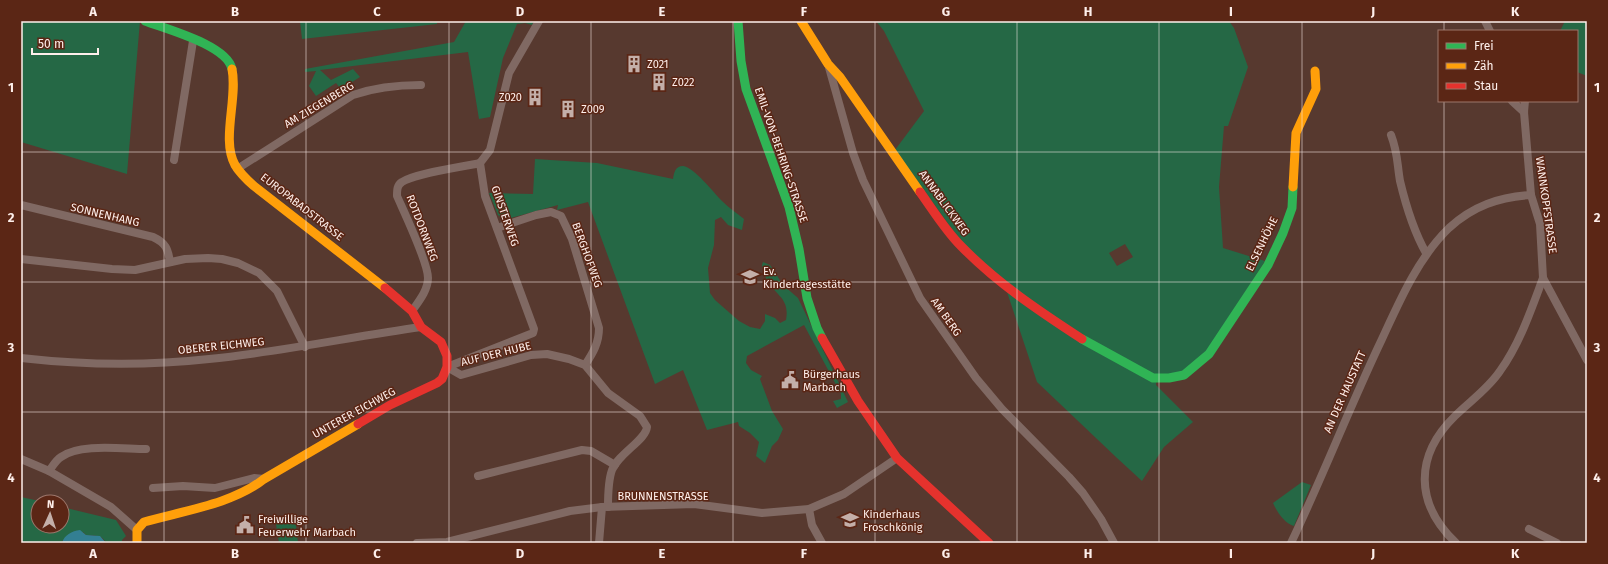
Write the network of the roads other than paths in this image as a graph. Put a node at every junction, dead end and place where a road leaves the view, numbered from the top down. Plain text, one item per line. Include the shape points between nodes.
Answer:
1 (145, 21) edge
2 (539, 21) edge
3 (738, 21) edge
4 (801, 21) edge
5 (1485, 21) edge
6 (1490, 30) edge
7 (193, 40) junction
8 (828, 64) junction
9 (1315, 70) dead end
10 (420, 85) dead end
11 (1513, 102) edge
12 (1525, 102) edge
13 (1524, 112) junction
14 (1391, 136) dead end
15 (174, 160) dead end
16 (480, 163) junction
17 (237, 169) junction
18 (1531, 195) junction
19 (21, 205) edge
20 (497, 228) junction
21 (1426, 253) junction
22 (21, 259) edge
23 (170, 262) junction
24 (1544, 278) junction
25 (412, 311) junction
26 (421, 327) junction
27 (305, 347) junction
28 (21, 358) edge
29 (1587, 360) edge
30 (584, 365) junction
31 (447, 367) junction
32 (1153, 378) joint
33 (146, 449) dead end
34 (897, 458) junction
35 (21, 459) edge
36 (615, 465) junction
37 (49, 471) junction
38 (478, 476) dead end
39 (264, 479) junction
40 (153, 488) dead end
41 (605, 507) junction
42 (809, 509) junction
43 (1529, 529) dead end
44 (137, 530) junction
45 (137, 543) edge
46 (417, 543) edge
47 (599, 543) edge
48 (822, 543) edge
49 (989, 543) edge
50 (1114, 543) edge
51 (1291, 543) edge
52 (1456, 543) edge
53 (1557, 543) edge

1 - 7 street, EUROPABADSTRASSE
2 - 16 street via 511,68 490,150
3 - 34 street, EMIL-VON-BEHRING-STRASSE via 746,89 789,207 813,317 828,350 858,401
4 - 8 street, ANNABLICKWEG
5 - 6 street
7 - 15 street
7 - 17 street, EUROPABADSTRASSE via 227,57 234,72 229,130 232,160
8 - 32 street, ANNABLICKWEG via 840,77 936,215 960,245 993,276 1041,312 1087,342
8 - 50 street, AM BERG via 863,180 920,298 989,394 1083,494
9 - 32 street, ELSENHÖHE via 1316,89 1296,133 1292,208 1268,265 1209,354 1184,375
10 - 17 street, AM ZIEGENBERG via 396,84 353,95
11 - 13 street
12 - 13 street, WANNKOPFSTRASSE
13 - 18 street, WANNKOPFSTRASSE
14 - 21 street via 1397,151 1400,179 1415,234
16 - 20 street, GINSTERWEG via 485,196
16 - 25 street, ROTDORNWEG via 407,180 399,186 397,196 428,277 424,294
17 - 25 street, EUROPABADSTRASSE via 254,186 372,276
18 - 21 street, AN DER HAUSTATT via 1507,197 1474,210 1450,227
18 - 24 street, WANNKOPFSTRASSE via 1540,224
19 - 23 street, SONNENHANG via 159,240 167,247
20 - 30 street, BERGHOFWEG via 551,212 561,216 572,239 599,328 599,338
20 - 31 street, GINSTERWEG via 532,322 533,333
21 - 51 street, AN DER HAUSTATT via 1368,368
22 - 23 street via 136,270
23 - 27 street via 185,259 222,259 259,273 278,293
24 - 29 street
24 - 52 street via 1527,321 1500,371 1484,390 1449,422 1434,444 1426,463 1425,495 1430,509
25 - 26 street, EUROPABADSTRASSE
26 - 27 street, OBERER EICHWEG
26 - 31 street via 441,342 447,356
27 - 28 street, OBERER EICHWEG via 176,362 82,363
30 - 31 street, AUF DER HUBE via 547,354 515,358 460,375
30 - 36 street via 608,393 640,416 647,427 644,435 627,449
31 - 39 street, UNTERER EICHWEG via 442,379 437,383 390,404
33 - 37 street via 74,451 61,456
34 - 42 street, BRUNNENSTRASSE via 840,497
34 - 49 street, EMIL-VON-BEHRING-STRASSE
35 - 37 street
36 - 38 street via 582,450
36 - 41 street
37 - 44 street via 111,507
39 - 40 street, UNTERER EICHWEG via 254,478 215,488
39 - 44 street, UNTERER EICHWEG via 244,493 144,522
41 - 42 street, BRUNNENSTRASSE via 694,504 762,513
41 - 46 street, BRUNNENSTRASSE via 570,512 447,542
41 - 47 street
42 - 48 street via 812,525
43 - 53 street
44 - 45 street

